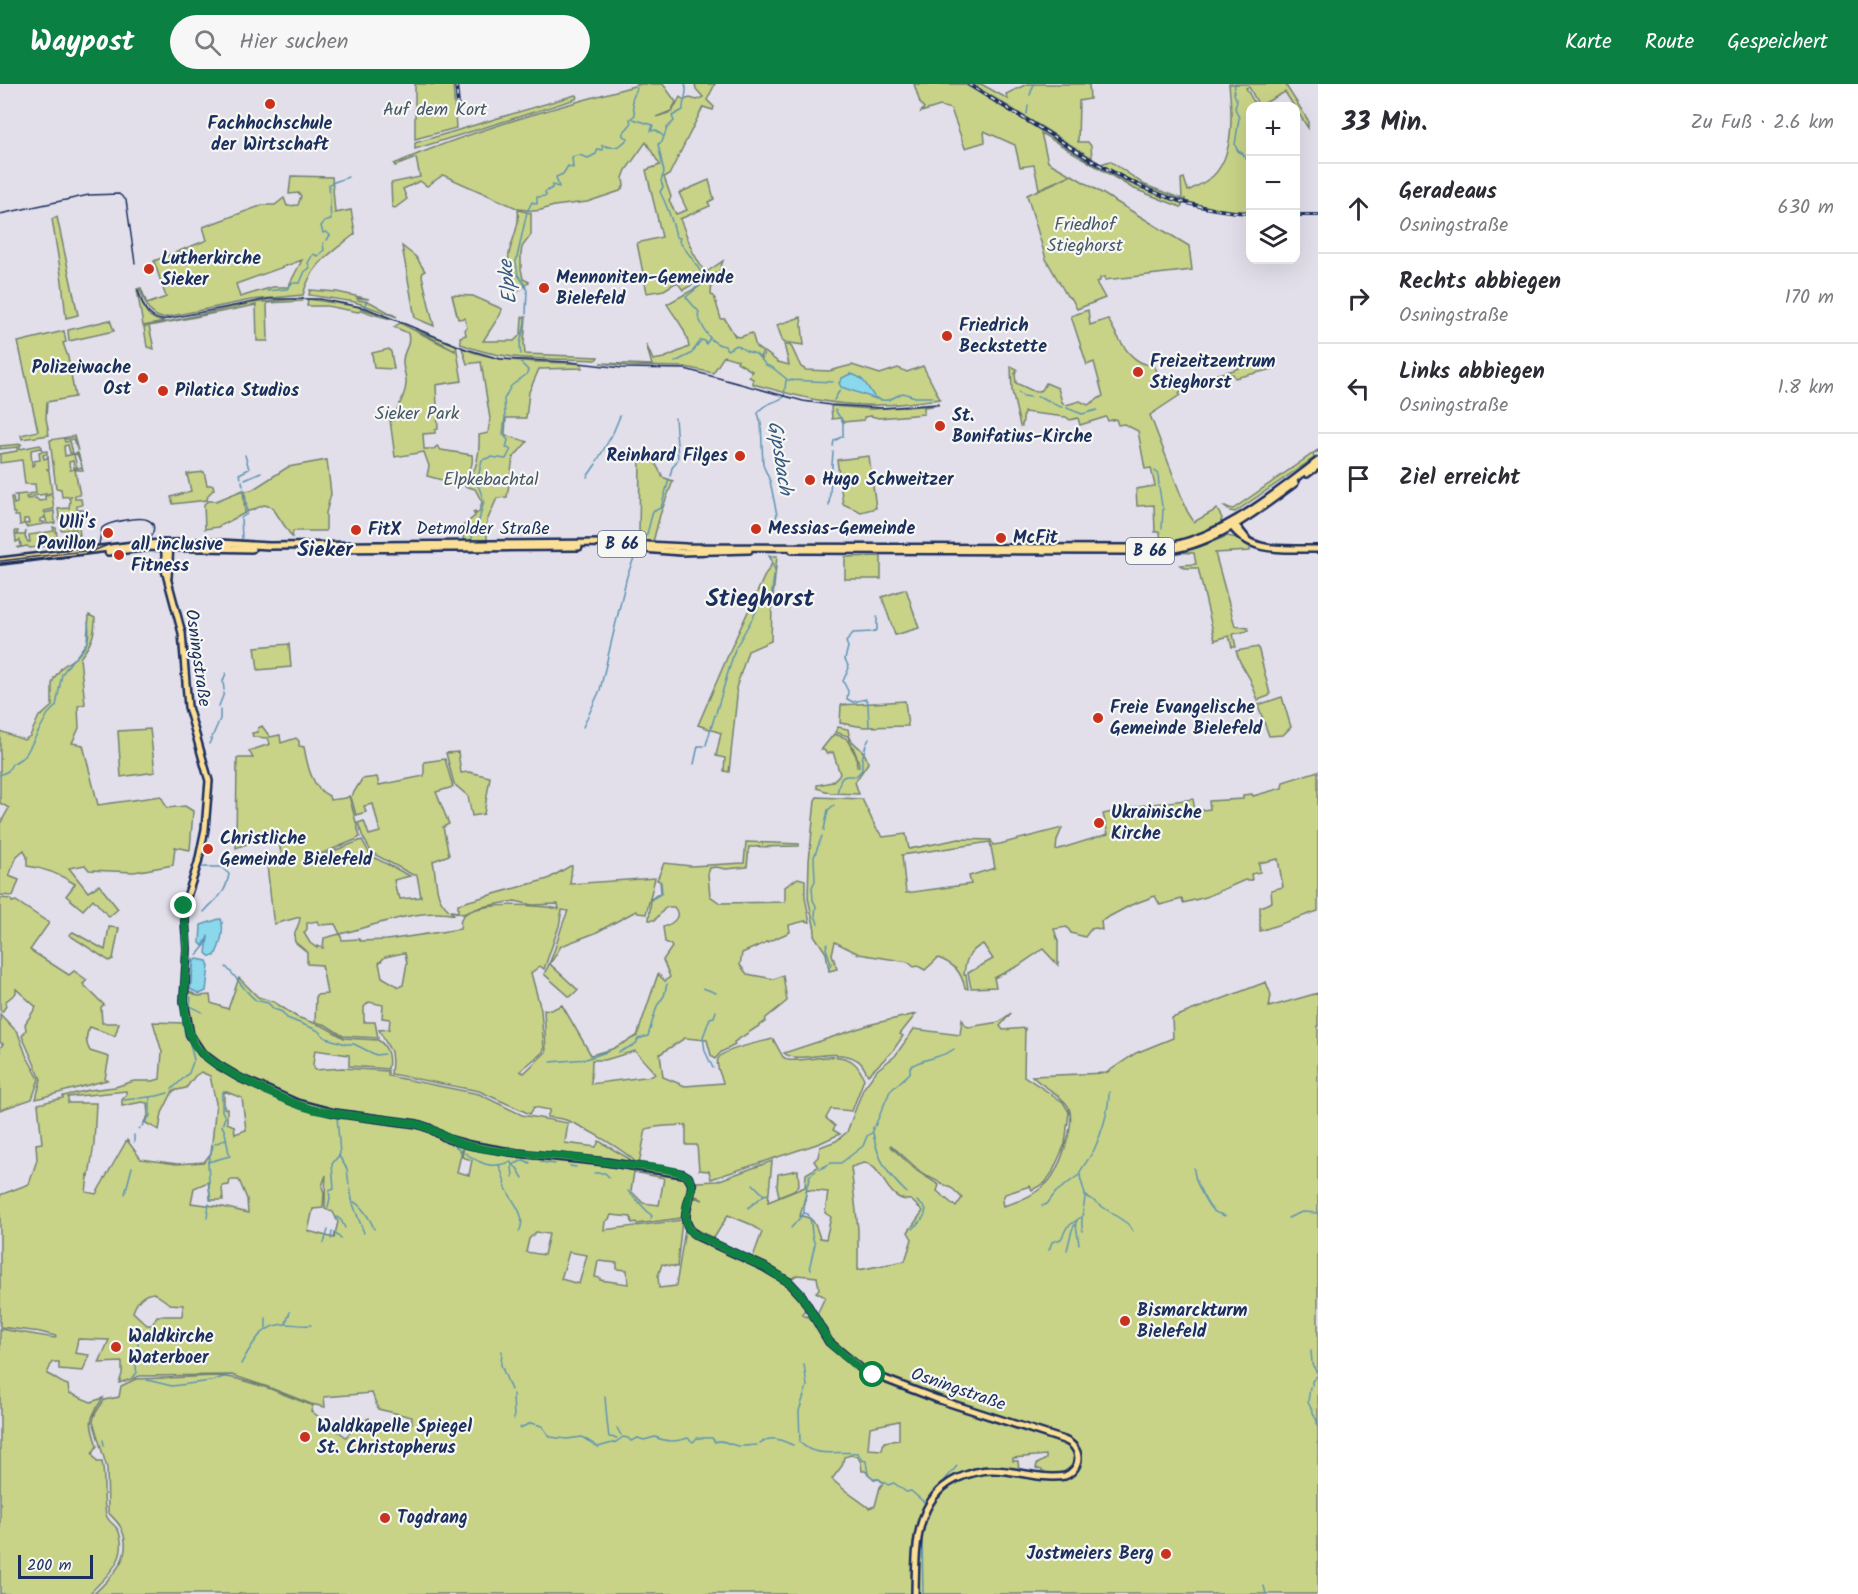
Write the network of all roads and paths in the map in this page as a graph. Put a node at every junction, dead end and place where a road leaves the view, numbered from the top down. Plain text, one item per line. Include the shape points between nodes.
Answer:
1 (1318, 461) edge
2 (1318, 466) edge
3 (1247, 516) junction
4 (1232, 523) junction
5 (1217, 535) junction
6 (1242, 537) junction
7 (167, 545) junction
8 (399, 546) junction
9 (185, 547) junction
10 (131, 549) junction
11 (1318, 549) edge
12 (1093, 550) junction
13 (33, 558) junction
14 (165, 558) junction
15 (0, 562) edge
16 (169, 566) junction
17 (168, 579) junction
18 (915, 1594) edge

1 - 4 main road, B 66
2 - 3 main road, B 66
3 - 4 main road, B 66
3 - 6 main road
4 - 5 main road, Detmolder Straße / B 66
4 - 6 main road
4 - 12 main road, Detmolder Straße / B 66 via 1179,544
5 - 6 main road via 1231,533
5 - 12 main road, Detmolder Straße / B 66 via 1170,550
6 - 11 main road via 1260,546
7 - 8 main road, Detmolder Straße / B 66 via 204,542
7 - 9 main road, Detmolder Straße / B 66
7 - 10 main road, Detmolder Straße / B 66
7 - 13 main road, Detmolder Straße / B 66
7 - 14 main road, Osningstraße
7 - 16 main road, Osningstraße
8 - 9 main road, Detmolder Straße / B 66
8 - 12 main road, Detmolder Straße / B 66
9 - 16 main road via 175,551
10 - 13 main road, Detmolder Straße / B 66
10 - 14 main road via 158,550
13 - 15 main road, Detmolder Straße / B 66
14 - 17 main road, Osningstraße
16 - 17 main road, Osningstraße
17 - 18 main road, Osningstraße via 182,633 189,711 209,781 205,829 184,906 184,1009 197,1047 230,1072 310,1108 417,1124 470,1146 683,1174 692,1184 685,1215 691,1231 789,1282 802,1296 826,1339 856,1366 932,1398 1074,1446 1078,1463 1065,1476 989,1470 967,1474 939,1491 918,1533

